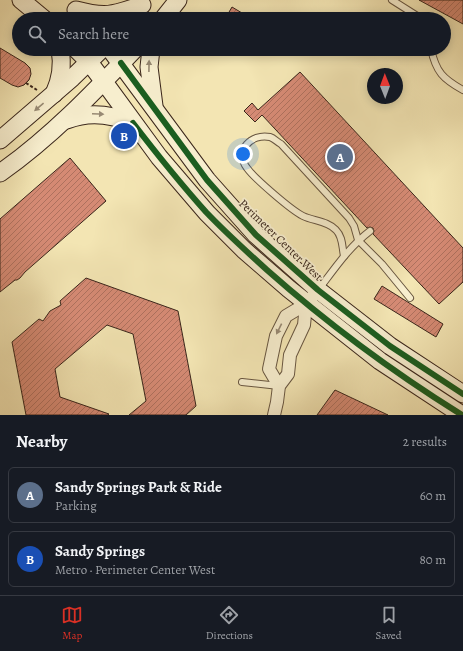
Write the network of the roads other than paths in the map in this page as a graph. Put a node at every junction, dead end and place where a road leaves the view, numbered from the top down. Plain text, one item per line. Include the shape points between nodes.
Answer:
1 (20, 0) edge
2 (178, 0) edge
3 (392, 0) edge
4 (144, 3) edge
5 (75, 10) edge
6 (35, 12) edge
7 (85, 12) edge
8 (122, 12) edge
9 (136, 12) edge
10 (169, 12) edge
11 (411, 12) edge
12 (61, 56) edge
13 (83, 56) edge
14 (95, 56) edge
15 (116, 56) edge
16 (128, 56) edge
17 (150, 56) edge
18 (433, 56) edge
19 (89, 62) junction
20 (121, 63) junction
21 (103, 81) junction
22 (463, 90) edge
23 (54, 94) junction
24 (155, 110) junction
25 (63, 122) junction
26 (133, 123) junction
27 (0, 140) edge
28 (0, 173) edge
29 (370, 231) dead end
30 (358, 240) junction
31 (344, 256) junction
32 (318, 290) junction
33 (410, 298) dead end
34 (306, 304) junction
35 (242, 382) dead end
36 (278, 386) junction
37 (463, 394) edge
38 (274, 415) edge
39 (462, 415) edge

1 - 6 main road
2 - 10 main road
3 - 11 lane
4 - 8 main road
4 - 9 main road
5 - 7 main road
12 - 23 main road via 61,76
13 - 19 main road
14 - 19 main road
15 - 20 main road, Perimeter Center West
16 - 20 main road
24 -> 17 main road via 149,76
18 - 22 lane via 439,72 445,79
19 - 21 main road
19 - 23 main road
20 - 21 main road
20 - 24 main road, Perimeter Center West
21 - 25 main road
21 - 26 main road
23 -> 27 main road
24 - 32 main road, Perimeter Center West via 222,198 256,235
25 -> 26 main road via 92,114 111,115
25 - 28 main road
26 - 34 main road via 207,213 244,250
29 - 30 lane
30 - 31 lane
30 - 31 lane via 349,218 280,144 271,137 260,137 246,146 242,151 242,160 247,169 292,209 336,230 341,238
30 - 33 lane
31 - 32 lane
32 - 34 street
32 - 37 main road, Perimeter Center West via 390,346
34 - 36 street via 304,326 290,355 288,374
34 -> 36 street via 286,316 276,336 269,369
34 - 39 main road via 380,361
35 - 36 lane
36 - 38 street

